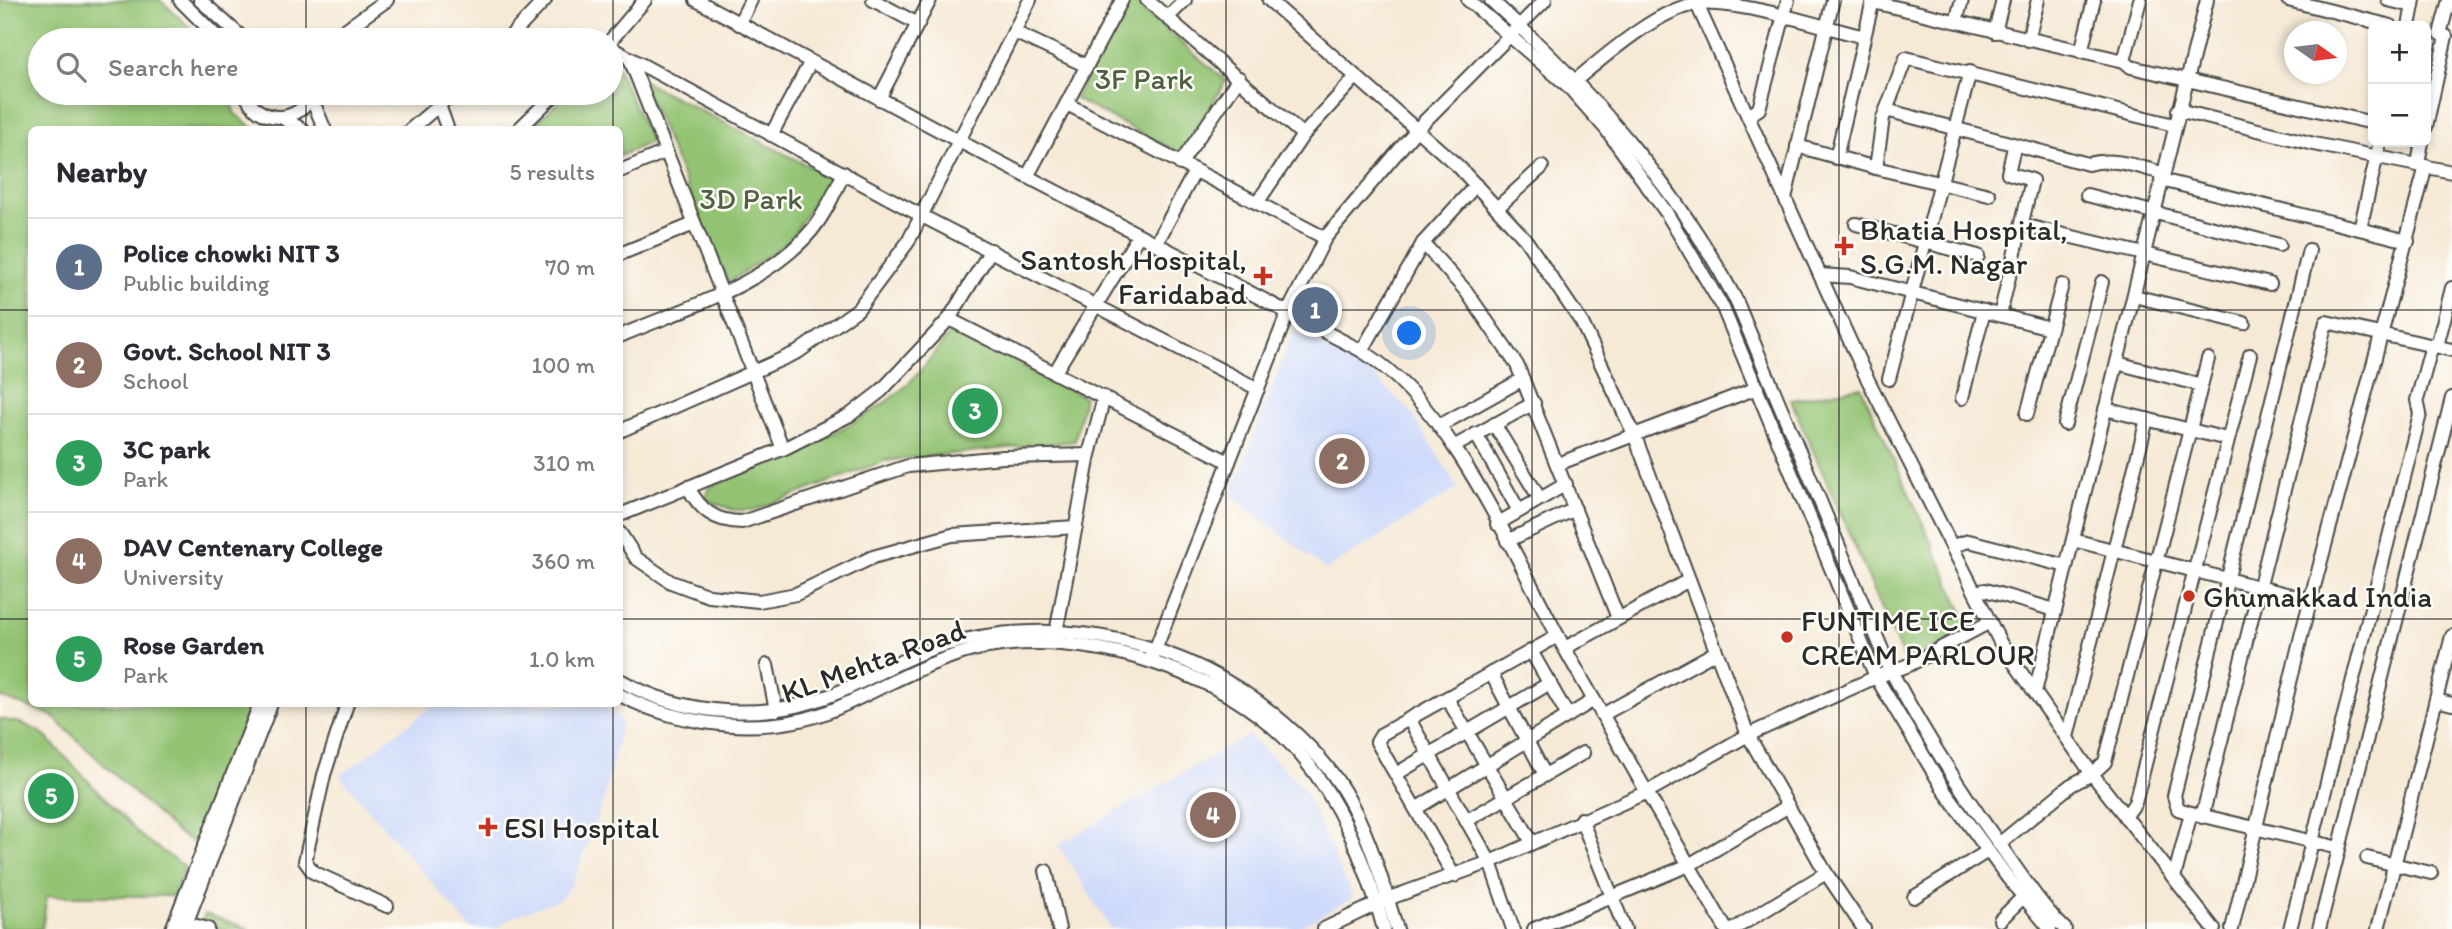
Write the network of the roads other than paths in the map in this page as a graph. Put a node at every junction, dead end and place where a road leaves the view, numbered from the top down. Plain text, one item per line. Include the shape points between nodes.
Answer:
1 (180, 0) edge
2 (201, 0) edge
3 (387, 0) edge
4 (397, 0) edge
5 (545, 0) edge
6 (645, 0) edge
7 (696, 0) edge
8 (751, 0) edge
9 (873, 0) edge
10 (930, 0) edge
11 (1030, 0) edge
12 (1122, 0) edge
13 (1147, 0) edge
14 (1185, 0) edge
15 (1269, 0) edge
16 (1468, 0) edge
17 (1491, 0) edge
18 (1545, 0) edge
19 (1788, 0) edge
20 (1833, 0) edge
21 (1927, 0) edge
22 (1962, 0) edge
23 (2003, 0) edge
24 (2038, 0) edge
25 (2094, 0) edge
26 (2140, 0) edge
27 (2207, 0) edge
28 (2288, 0) edge
29 (2388, 0) edge
30 (2449, 0) edge
31 (1873, 1) edge
32 (1696, 2) edge
33 (2414, 3) edge
34 (2322, 4) edge
35 (1922, 13) junction
36 (1784, 17) junction
37 (1168, 18) junction
38 (2375, 21) edge
39 (2410, 21) edge
40 (1956, 22) junction
41 (739, 23) junction
42 (918, 24) junction
43 (1520, 26) junction
44 (207, 28) edge
45 (232, 28) edge
46 (348, 28) edge
47 (363, 28) edge
48 (518, 28) edge
49 (621, 28) edge
50 (1825, 28) junction
51 (1014, 32) junction
52 (1995, 32) junction
53 (2446, 36) edge
54 (1864, 37) junction
55 (1509, 38) junction
56 (2028, 40) junction
57 (2081, 52) junction
58 (623, 55) edge
59 (630, 59) junction
60 (2124, 61) junction
61 (810, 63) junction
62 (1087, 66) junction
63 (1970, 72) junction
64 (1354, 78) junction
65 (1239, 79) junction
66 (2187, 81) junction
67 (1572, 83) junction
68 (879, 99) junction
69 (1067, 104) junction
70 (2431, 104) edge
71 (252, 105) edge
72 (304, 105) edge
73 (316, 105) edge
74 (439, 105) joint
75 (544, 105) edge
76 (1886, 110) junction
77 (2178, 110) junction
78 (1748, 116) junction
79 (281, 117) junction
80 (2368, 122) edge
81 (2174, 125) junction
82 (296, 126) edge
83 (324, 126) edge
84 (415, 126) edge
85 (447, 126) edge
86 (522, 126) edge
87 (1954, 126) junction
88 (1417, 129) junction
89 (771, 135) junction
90 (1303, 135) junction
91 (959, 141) junction
92 (1797, 146) junction
93 (2014, 147) junction
94 (2423, 147) edge
95 (2378, 148) edge
96 (665, 152) junction
97 (1836, 158) junction
98 (1180, 164) junction
99 (2422, 165) junction
100 (1542, 167) dead end
101 (1877, 169) junction
102 (623, 171) edge
103 (1195, 172) junction
104 (2452, 172) edge
105 (844, 173) junction
106 (1027, 177) junction
107 (2161, 177) junction
108 (1939, 183) junction
109 (1476, 185) junction
110 (1989, 195) dead end
111 (2087, 195) dead end
112 (1785, 198) junction
113 (1257, 203) junction
114 (1497, 208) junction
115 (2153, 212) junction
116 (922, 216) junction
117 (694, 224) junction
118 (1856, 224) dead end
119 (2022, 225) junction
120 (2360, 229) junction
121 (1139, 235) junction
122 (1325, 238) junction
123 (1924, 240) junction
124 (2408, 241) junction
125 (1423, 243) junction
126 (1156, 244) junction
127 (2279, 245) dead end
128 (991, 250) junction
129 (2309, 250) dead end
130 (623, 253) edge
131 (2144, 254) junction
132 (1978, 256) dead end
133 (1820, 275) junction
134 (2102, 282) dead end
135 (2270, 284) dead end
136 (2062, 285) dead end
137 (2452, 288) edge
138 (1911, 292) junction
139 (721, 293) junction
140 (2134, 296) junction
141 (1095, 306) junction
142 (1983, 311) junction
143 (1288, 312) junction
144 (2000, 315) junction
145 (949, 319) junction
146 (2244, 323) dead end
147 (2050, 328) junction
148 (2384, 334) junction
149 (623, 335) edge
150 (2434, 346) junction
151 (2452, 350) edge
152 (1362, 351) junction
153 (2250, 355) dead end
154 (2208, 359) dead end
155 (2117, 363) junction
156 (1055, 372) junction
157 (755, 373) junction
158 (1523, 379) junction
159 (1888, 379) dead end
160 (2201, 385) junction
161 (1258, 388) junction
162 (1757, 388) junction
163 (1104, 397) junction
164 (1962, 398) dead end
165 (2452, 398) edge
166 (1534, 403) junction
167 (2105, 409) junction
168 (2027, 414) dead end
169 (2147, 419) junction
170 (1494, 424) junction
171 (2065, 424) dead end
172 (1439, 426) junction
173 (623, 430) edge
174 (2189, 430) junction
175 (1476, 434) junction
176 (1634, 434) junction
177 (2227, 439) junction
178 (1455, 446) junction
179 (783, 449) junction
180 (1089, 456) junction
181 (1229, 462) junction
182 (1558, 464) junction
183 (1566, 485) junction
184 (688, 487) junction
185 (1540, 499) junction
186 (1575, 509) junction
187 (1519, 512) junction
188 (623, 513) edge
189 (1497, 524) junction
190 (1076, 527) junction
191 (623, 538) edge
192 (2073, 540) junction
193 (1507, 541) junction
194 (1952, 546) junction
195 (2114, 550) junction
196 (2156, 561) junction
197 (2066, 566) junction
198 (2193, 570) junction
199 (2227, 578) junction
200 (1689, 580) junction
201 (2259, 587) junction
202 (1975, 592) junction
203 (2310, 600) junction
204 (2055, 610) junction
205 (1618, 618) junction
206 (1990, 622) junction
207 (1056, 633) junction
208 (1558, 636) junction
209 (2452, 636) edge
210 (1565, 648) junction
211 (1531, 651) junction
212 (1716, 652) junction
213 (1153, 655) junction
214 (767, 665) dead end
215 (1891, 671) junction
216 (1490, 673) junction
217 (1876, 677) junction
218 (623, 682) edge
219 (1550, 683) junction
220 (2035, 692) junction
221 (623, 696) edge
222 (1447, 698) junction
223 (1594, 700) junction
224 (2436, 700) junction
225 (2452, 704) edge
226 (259, 707) edge
227 (270, 707) edge
228 (346, 707) edge
229 (1510, 707) junction
230 (776, 710) junction
231 (1602, 715) junction
232 (1568, 716) junction
233 (1409, 719) junction
234 (1468, 733) junction
235 (1748, 735) junction
236 (2067, 737) junction
237 (1528, 740) junction
238 (1583, 753) dead end
239 (1429, 756) junction
240 (1487, 765) junction
241 (1396, 774) junction
242 (2092, 774) junction
243 (1545, 775) junction
244 (1449, 788) junction
245 (1647, 792) junction
246 (1505, 798) junction
247 (1787, 807) junction
248 (1417, 808) junction
249 (2197, 815) junction
250 (2124, 817) junction
251 (1581, 819) junction
252 (1466, 821) junction
253 (2255, 829) junction
254 (1532, 842) junction
255 (2312, 842) junction
256 (1994, 848) junction
257 (2339, 848) junction
258 (2367, 858) dead end
259 (1490, 862) junction
260 (1689, 865) junction
261 (2395, 865) junction
262 (1046, 870) dead end
263 (1826, 873) junction
264 (2431, 873) dead end
265 (1454, 876) junction
266 (2174, 878) junction
267 (1611, 895) junction
268 (1914, 897) dead end
269 (2023, 897) junction
270 (1382, 901) junction
271 (387, 906) dead end
272 (2000, 920) dead end
273 (185, 926) edge
274 (2044, 927) edge
275 (172, 929) edge
276 (208, 929) edge
277 (1059, 929) edge
278 (1324, 929) edge
279 (1384, 929) edge
280 (1397, 929) edge
281 (1513, 929) edge
282 (1534, 929) edge
283 (1625, 929) edge
284 (1726, 929) edge
285 (1734, 929) edge
286 (1864, 929) edge
287 (2064, 929) edge
288 (2214, 929) edge
289 (2232, 929) edge
290 (2290, 929) edge
291 (2319, 929) edge
292 (2378, 929) edge

1 - 44 street
2 - 45 street
3 - 46 street
4 - 47 street
5 - 48 street
6 - 49 street
7 - 41 street
8 - 41 street
9 - 42 street
10 - 42 street
11 - 51 street
12 - 62 street
13 - 37 street
14 - 37 street
15 - 64 street
16 - 55 street
17 - 43 street
18 - 43 street
19 - 36 street
20 - 50 street
21 - 35 street
22 - 40 street
23 - 52 street
24 - 56 street
25 - 57 street
26 - 60 street
27 - 66 street
28 - 34 street
29 - 33 street
30 - 53 street
31 - 35 street
31 - 54 street
32 - 36 street
32 - 67 street via 1660,17
32 - 78 street
33 - 39 street
34 - 38 street
35 - 40 street
36 - 50 street
36 - 78 street via 1759,108
37 - 65 street
40 - 52 street
41 - 61 street
42 - 68 street
43 - 55 street
43 - 67 street
50 - 54 street
50 - 92 street
51 - 62 street
51 - 91 street
52 - 56 street
53 - 70 street
54 - 97 street
55 - 67 street
55 - 88 street
56 - 57 street
57 - 60 street
58 - 59 street
59 - 89 street
59 - 96 street
60 - 66 street via 2131,67
61 - 68 street
61 - 89 street
62 - 69 street
63 - 76 street via 1906,58
63 - 81 street
63 - 87 street
64 - 88 street
64 - 90 street
65 - 90 street
65 - 98 street
66 - 77 street
66 - 80 street
67 - 162 street via 1673,223 1723,309
67 - 215 street via 1614,120 1718,264
68 - 91 street
69 - 98 street
69 - 106 street
71 - 79 street
72 - 79 street
73 - 83 street
74 - 84 street
74 - 85 street
75 - 86 street
76 - 87 street
76 - 101 street
77 - 81 street
77 - 95 street via 2314,144
78 - 112 street
79 - 82 street
81 - 107 street
87 - 93 street
87 - 108 street
88 - 109 street
88 - 122 street
89 - 105 street
90 - 113 street
91 - 106 street
91 - 116 street
92 - 97 street
92 - 112 street
93 - 107 street via 2088,164 2116,161
93 - 119 street via 2008,173 2032,180
94 - 99 street
95 - 99 street
95 - 120 street
96 - 102 street
96 - 117 street
97 - 101 street
98 - 103 street
99 - 104 street
99 - 124 street
100 - 114 street
101 - 108 street
103 - 113 street
103 - 126 street
105 - 116 street
105 - 139 street via 823,215 800,243 769,268
106 - 121 street
107 - 115 street
107 - 120 street
108 - 110 street
108 - 123 street
109 - 114 street
109 - 125 street
111 - 115 street
112 - 133 street
113 - 122 street
114 - 176 street via 1525,239 1582,323
115 - 127 street
115 - 131 street
116 - 128 street
116 - 157 street via 883,280 858,309 798,352
117 - 130 street
117 - 139 street
118 - 123 street
119 - 131 street
119 - 144 street
120 - 124 street
121 - 126 street
121 - 141 street
122 - 143 street
123 - 132 street
123 - 138 street
124 - 148 street
125 - 152 street
125 - 158 street via 1466,291
126 - 143 street
128 - 141 street
128 - 145 street
129 - 199 street
131 - 135 street
131 - 140 street
133 - 138 street via 1850,277
133 - 194 street
134 - 171 street
136 - 147 street
137 - 150 street
138 - 142 street
138 - 159 street
139 - 149 street
139 - 157 street
140 - 146 street
140 - 155 street
141 - 156 street
141 - 161 street
142 - 144 street
142 - 164 street
143 - 152 street
143 - 161 street
144 - 147 street
145 - 156 street
145 - 179 street via 881,391 835,424
147 - 168 street
148 - 150 street
148 - 201 street via 2326,322
148 - 203 street
150 - 151 street
150 - 255 street via 2417,400 2420,414
152 - 172 street via 1409,389
153 - 177 street
154 - 160 street
155 - 160 street
155 - 167 street
156 - 163 street
157 - 173 street
157 - 179 street
158 - 166 street
158 - 172 street
160 - 174 street
161 - 181 street
162 - 176 street
162 - 217 street
163 - 180 street
163 - 181 street
165 - 257 street
166 - 170 street
166 - 182 street
167 - 169 street
167 - 192 street
169 - 174 street
169 - 195 street
170 - 175 street
170 - 185 street
172 - 178 street
174 - 177 street
174 - 196 street
175 - 178 street
175 - 187 street
176 - 182 street
176 - 200 street
177 - 198 street
178 - 189 street
179 - 184 street
180 - 184 street via 1003,457 908,466 742,523 719,520 708,513
180 - 190 street
181 - 213 street
182 - 183 street
183 - 185 street
183 - 186 street
184 - 188 street
185 - 187 street
186 - 193 street
186 - 205 street
187 - 189 street
189 - 193 street
190 - 191 street via 952,535 883,553 796,594 758,601 709,596 671,582 636,558
190 - 207 street
192 - 195 street
192 - 197 street
193 - 208 street
194 - 197 street via 1969,541
194 - 202 street
195 - 196 street
195 - 236 street
196 - 198 street
196 - 242 street via 2108,755
197 - 204 street
198 - 199 street
198 - 250 street via 2135,803
199 - 201 street
199 - 249 street via 2174,796 2178,809
200 - 205 street
200 - 212 street
201 - 203 street
201 - 249 street
202 - 204 street via 1985,590
202 - 206 street
203 - 253 street
204 - 220 street
205 - 210 street
206 - 215 street
206 - 220 street
207 - 213 street, KL Mehta Road via 1119,639
207 - 230 street, KL Mehta Road via 1003,633 937,647 831,696
208 - 210 street
208 - 211 street
209 - 224 street
210 - 223 street
211 - 216 street
211 - 219 street
212 - 231 street
212 - 235 street
213 - 221 street, KL Mehta Road via 1049,644 983,648 937,662 832,710 747,726 665,714
213 - 270 street, KL Mehta Road via 1215,672 1264,705 1307,743 1344,790 1370,844
214 - 230 street
215 - 217 street
215 - 256 street
216 - 222 street
216 - 229 street
217 - 235 street
217 - 256 street via 1946,793
218 - 230 street, KL Mehta Road via 681,707
219 - 229 street
219 - 232 street
220 - 236 street
222 - 233 street
222 - 234 street
223 - 231 street
223 - 232 street
224 - 225 street
224 - 261 street
226 - 275 street
227 - 273 street
228 - 271 street via 324,775 305,861 313,872
229 - 234 street
229 - 237 street
231 - 245 street
232 - 237 street
233 - 239 street
233 - 241 street via 1382,734 1377,742
234 - 239 street
234 - 240 street
235 - 245 street
235 - 247 street
236 - 242 street
237 - 240 street
237 - 243 street
238 - 243 street
239 - 241 street
239 - 244 street
240 - 244 street
240 - 246 street
241 - 248 street
242 - 250 street
242 - 256 street via 2071,785
243 - 246 street
244 - 248 street
244 - 252 street
245 - 251 street
245 - 260 street
246 - 252 street
246 - 254 street
247 - 260 street
247 - 263 street
248 - 265 street
249 - 253 street
249 - 266 street
250 - 266 street
251 - 254 street
251 - 267 street
252 - 259 street
253 - 255 street
253 - 289 street
254 - 259 street
255 - 257 street
255 - 290 street
256 - 268 street
256 - 269 street
256 - 287 street
257 - 291 street
258 - 261 street
259 - 265 street
259 - 281 street
260 - 267 street
260 - 284 street
261 - 264 street
261 - 292 street
262 - 277 street
263 - 285 street
263 - 286 street
265 - 270 street
266 - 288 street
267 - 282 street
267 - 283 street
269 - 272 street
269 - 274 street
270 - 278 street
270 - 279 street, KL Mehta Road
270 - 280 street, KL Mehta Road
273 - 276 street

